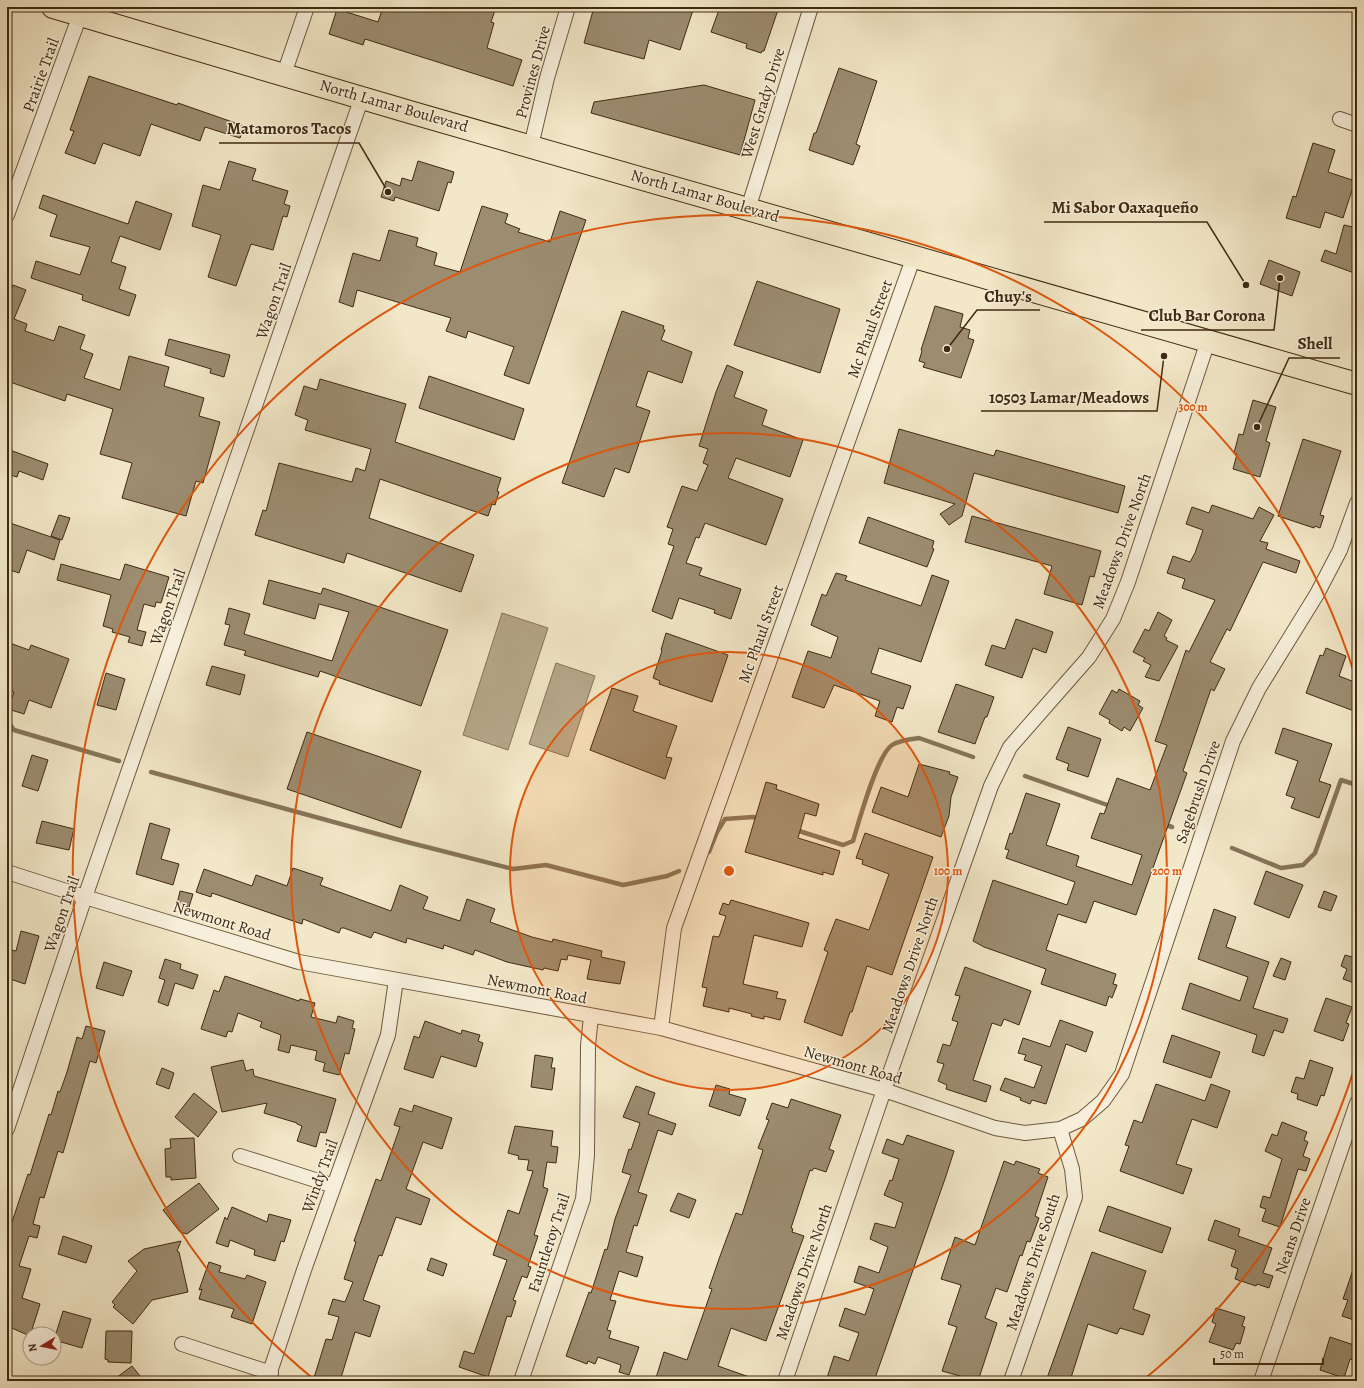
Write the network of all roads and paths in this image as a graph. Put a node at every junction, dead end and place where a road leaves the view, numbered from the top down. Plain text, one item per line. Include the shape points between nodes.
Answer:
1 (53, 7) edge
2 (307, 7) edge
3 (568, 7) edge
4 (811, 7) edge
5 (80, 15) junction
6 (284, 74) junction
7 (362, 98) junction
8 (1340, 119) dead end
9 (1357, 125) edge
10 (531, 146) junction
11 (748, 209) junction
12 (7, 215) edge
13 (914, 256) junction
14 (1208, 341) junction
15 (1357, 384) edge
16 (1357, 503) edge
17 (7, 872) edge
18 (85, 897) junction
19 (396, 980) junction
20 (591, 1016) junction
21 (661, 1028) junction
22 (884, 1090) junction
23 (1357, 1103) edge
24 (7, 1129) edge
25 (1060, 1129) junction
26 (240, 1156) dead end
27 (334, 1186) junction
28 (182, 1344) dead end
29 (269, 1377) edge
30 (521, 1381) edge
31 (785, 1381) edge
32 (1011, 1381) edge
33 (1261, 1381) edge

1 - 5 main road, North Lamar Boulevard
2 - 6 street
3 - 10 street, Provines Drive via 547,78
4 - 11 street, West Grady Drive
5 - 6 main road, North Lamar Boulevard
5 - 12 street, Prairie Trail
6 - 7 main road, North Lamar Boulevard
7 - 10 main road, North Lamar Boulevard
7 - 18 street, Wagon Trail
8 - 9 street
10 - 11 main road, North Lamar Boulevard
11 - 13 main road, North Lamar Boulevard
13 - 14 main road, North Lamar Boulevard
13 - 21 street, Mc Phaul Street via 674,928
14 - 15 main road, North Lamar Boulevard
14 - 22 street, Meadows Drive North via 1128,582 1113,619 1089,657 1010,747 992,786
16 - 25 street, Sagebrush Drive via 1340,550 1321,588 1260,688 1233,741 1122,1074 1103,1101 1082,1119
17 - 18 street, Newmont Road
18 - 19 street, Newmont Road via 299,962
18 - 24 street, Wagon Trail
19 - 20 street, Newmont Road
19 - 27 street, Windy Trail via 388,1035
20 - 21 street, Newmont Road
20 - 30 street, Fauntleroy Trail via 588,1046 587,1155 583,1199
21 - 22 street, Newmont Road
22 - 25 street, Newmont Road via 995,1128 1025,1133
22 - 31 street, Meadows Drive North
23 - 33 street, Neans Drive
25 - 32 street, Meadows Drive South via 1072,1169 1075,1197
26 - 27 street
27 - 29 street, Windy Trail
28 - 29 street

